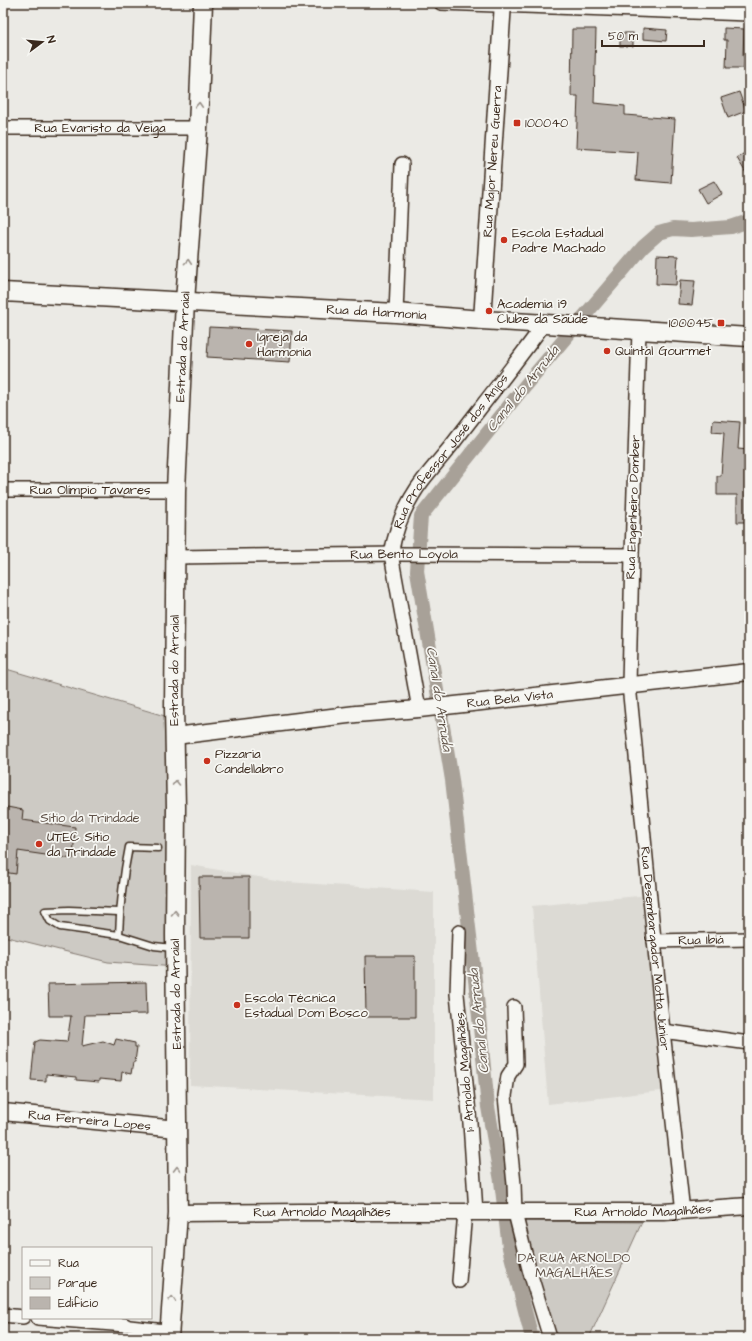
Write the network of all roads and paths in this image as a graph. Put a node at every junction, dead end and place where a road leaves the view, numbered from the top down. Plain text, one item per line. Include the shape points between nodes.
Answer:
1 (203, 3) edge
2 (441, 3) edge
3 (503, 4) edge
4 (651, 6) edge
5 (749, 14) edge
6 (3, 128) edge
7 (198, 128) junction
8 (402, 164) dead end
9 (3, 292) edge
10 (185, 301) junction
11 (396, 314) junction
12 (482, 320) junction
13 (544, 324) junction
14 (639, 330) junction
15 (749, 337) edge
16 (3, 490) edge
17 (176, 490) junction
18 (394, 554) junction
19 (632, 555) junction
20 (176, 557) junction
21 (749, 672) edge
22 (629, 685) junction
23 (424, 708) junction
24 (175, 736) junction
25 (158, 848) dead end
26 (119, 912) junction
27 (459, 932) dead end
28 (119, 935) junction
29 (749, 939) edge
30 (654, 941) junction
31 (175, 948) junction
32 (514, 1007) dead end
33 (663, 1031) junction
34 (749, 1043) edge
35 (3, 1112) edge
36 (177, 1129) junction
37 (749, 1206) edge
38 (471, 1212) junction
39 (507, 1212) junction
40 (683, 1212) junction
41 (178, 1213) junction
42 (459, 1281) dead end
43 (3, 1315) edge
44 (22, 1317) edge
45 (50, 1319) edge
46 (125, 1325) joint
47 (169, 1334) edge
48 (550, 1338) edge

7 -> 1 main road, Estrada do Arraial
2 - 3 street
3 - 4 street
3 - 12 street, Rua Major Nereu Guerra
4 - 5 street
6 - 7 street, Rua Evaristo da Veiga
10 -> 7 main road, Estrada do Arraial
8 - 11 street
9 - 10 main road, Rua da Harmonia
10 - 11 main road, Rua da Harmonia
10 - 17 main road, Estrada do Arraial
11 - 12 main road, Rua da Harmonia
12 - 13 main road, Rua da Harmonia
13 - 14 main road, Rua da Harmonia
13 - 18 street, Rua Professor José dos Anjos via 422,480 404,510 394,538
14 - 15 main road, Rua da Harmonia
14 - 19 street, Rua Engenheiro Domber
16 - 17 street, Rua Olímpio Tavares
17 - 20 main road, Estrada do Arraial
18 - 19 street, Rua Bento Loyola
18 - 20 street, Rua Bento Loyola
18 - 23 street, Rua Professor José dos Anjos
19 - 22 street, Rua Engenheiro Domber
20 - 24 main road, Estrada do Arraial
21 - 22 street, Rua Bela Vista
22 - 23 street, Rua Bela Vista
22 - 30 street, Rua Desembargador Motta Júnior
23 - 24 street, Rua Bela Vista
31 -> 24 main road, Estrada do Arraial
25 - 26 lane via 129,847
26 - 28 lane
26 - 28 lane via 45,911 50,921 60,927
27 - 38 street, 1ª Arnoldo Magalhães via 457,994 470,1123
28 - 31 lane via 154,946
29 - 30 street, Rua Ibiá
30 - 33 street, Rua Desembargador Motta Júnior
31 - 36 main road, Estrada do Arraial
32 - 39 street via 516,1064 508,1076 505,1096
33 - 34 street
33 - 40 street, Rua Desembargador Motta Júnior
35 - 36 street, Rua Ferreira Lopes
41 -> 36 main road, Estrada do Arraial
37 - 40 street, Rua Arnoldo Magalhães
38 - 39 street, Rua Arnoldo Magalhães
38 - 41 street, Rua Arnoldo Magalhães
38 - 42 street
39 - 40 street, Rua Arnoldo Magalhães
39 - 48 street via 529,1269
47 -> 41 main road, Estrada do Arraial
43 - 44 street
45 - 46 street
46 - 47 street

